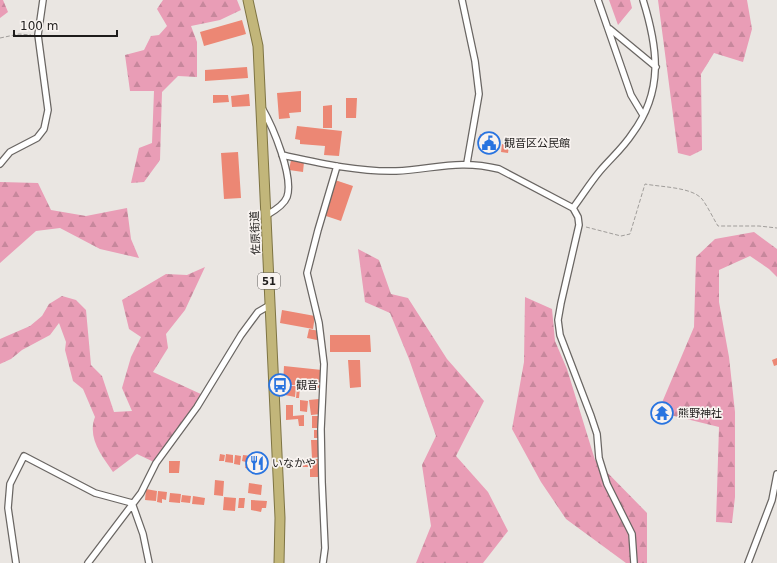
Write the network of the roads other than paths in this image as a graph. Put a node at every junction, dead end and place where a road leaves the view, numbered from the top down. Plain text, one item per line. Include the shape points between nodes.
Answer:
1 (43, 0) edge
2 (248, 0) edge
3 (462, 0) edge
4 (598, 0) edge
5 (643, 0) edge
6 (609, 29) junction
7 (656, 67) junction
8 (261, 106) junction
9 (643, 115) junction
10 (282, 155) junction
11 (467, 163) junction
12 (0, 164) edge
13 (337, 166) junction
14 (573, 208) junction
15 (267, 215) junction
16 (270, 304) junction
17 (777, 474) edge
18 (132, 503) junction
19 (16, 563) edge
20 (88, 563) edge
21 (149, 563) edge
22 (279, 563) edge
23 (324, 563) edge
24 (634, 563) edge
25 (748, 563) edge

1 - 12 street via 38,35 48,110 44,129 37,138 10,152
2 - 8 highway, 佐原街道 / 51 via 258,46
3 - 11 street via 479,94
4 - 6 street
5 - 7 street via 655,43
6 - 7 street
6 - 9 street via 631,94
7 - 9 street via 655,84
8 - 10 street via 273,127
8 - 15 highway, 佐原街道 / 51
9 - 14 street via 633,134
10 - 13 street
10 - 15 street via 289,183 287,198
11 - 13 street via 396,171
11 - 14 street via 499,169
13 - 23 street via 307,273 319,323 324,364 321,429
14 - 24 street via 579,226 558,320 560,335 597,434 598,458 607,484 632,534
15 - 16 highway, 佐原街道 / 51
16 - 18 street via 258,312 241,335 197,407 156,463 141,493
16 - 22 highway, 佐原街道 / 51 via 280,518
17 - 25 street via 772,500
18 - 19 street via 95,493 24,456 10,484 10,531
18 - 20 street
18 - 21 street via 143,534

